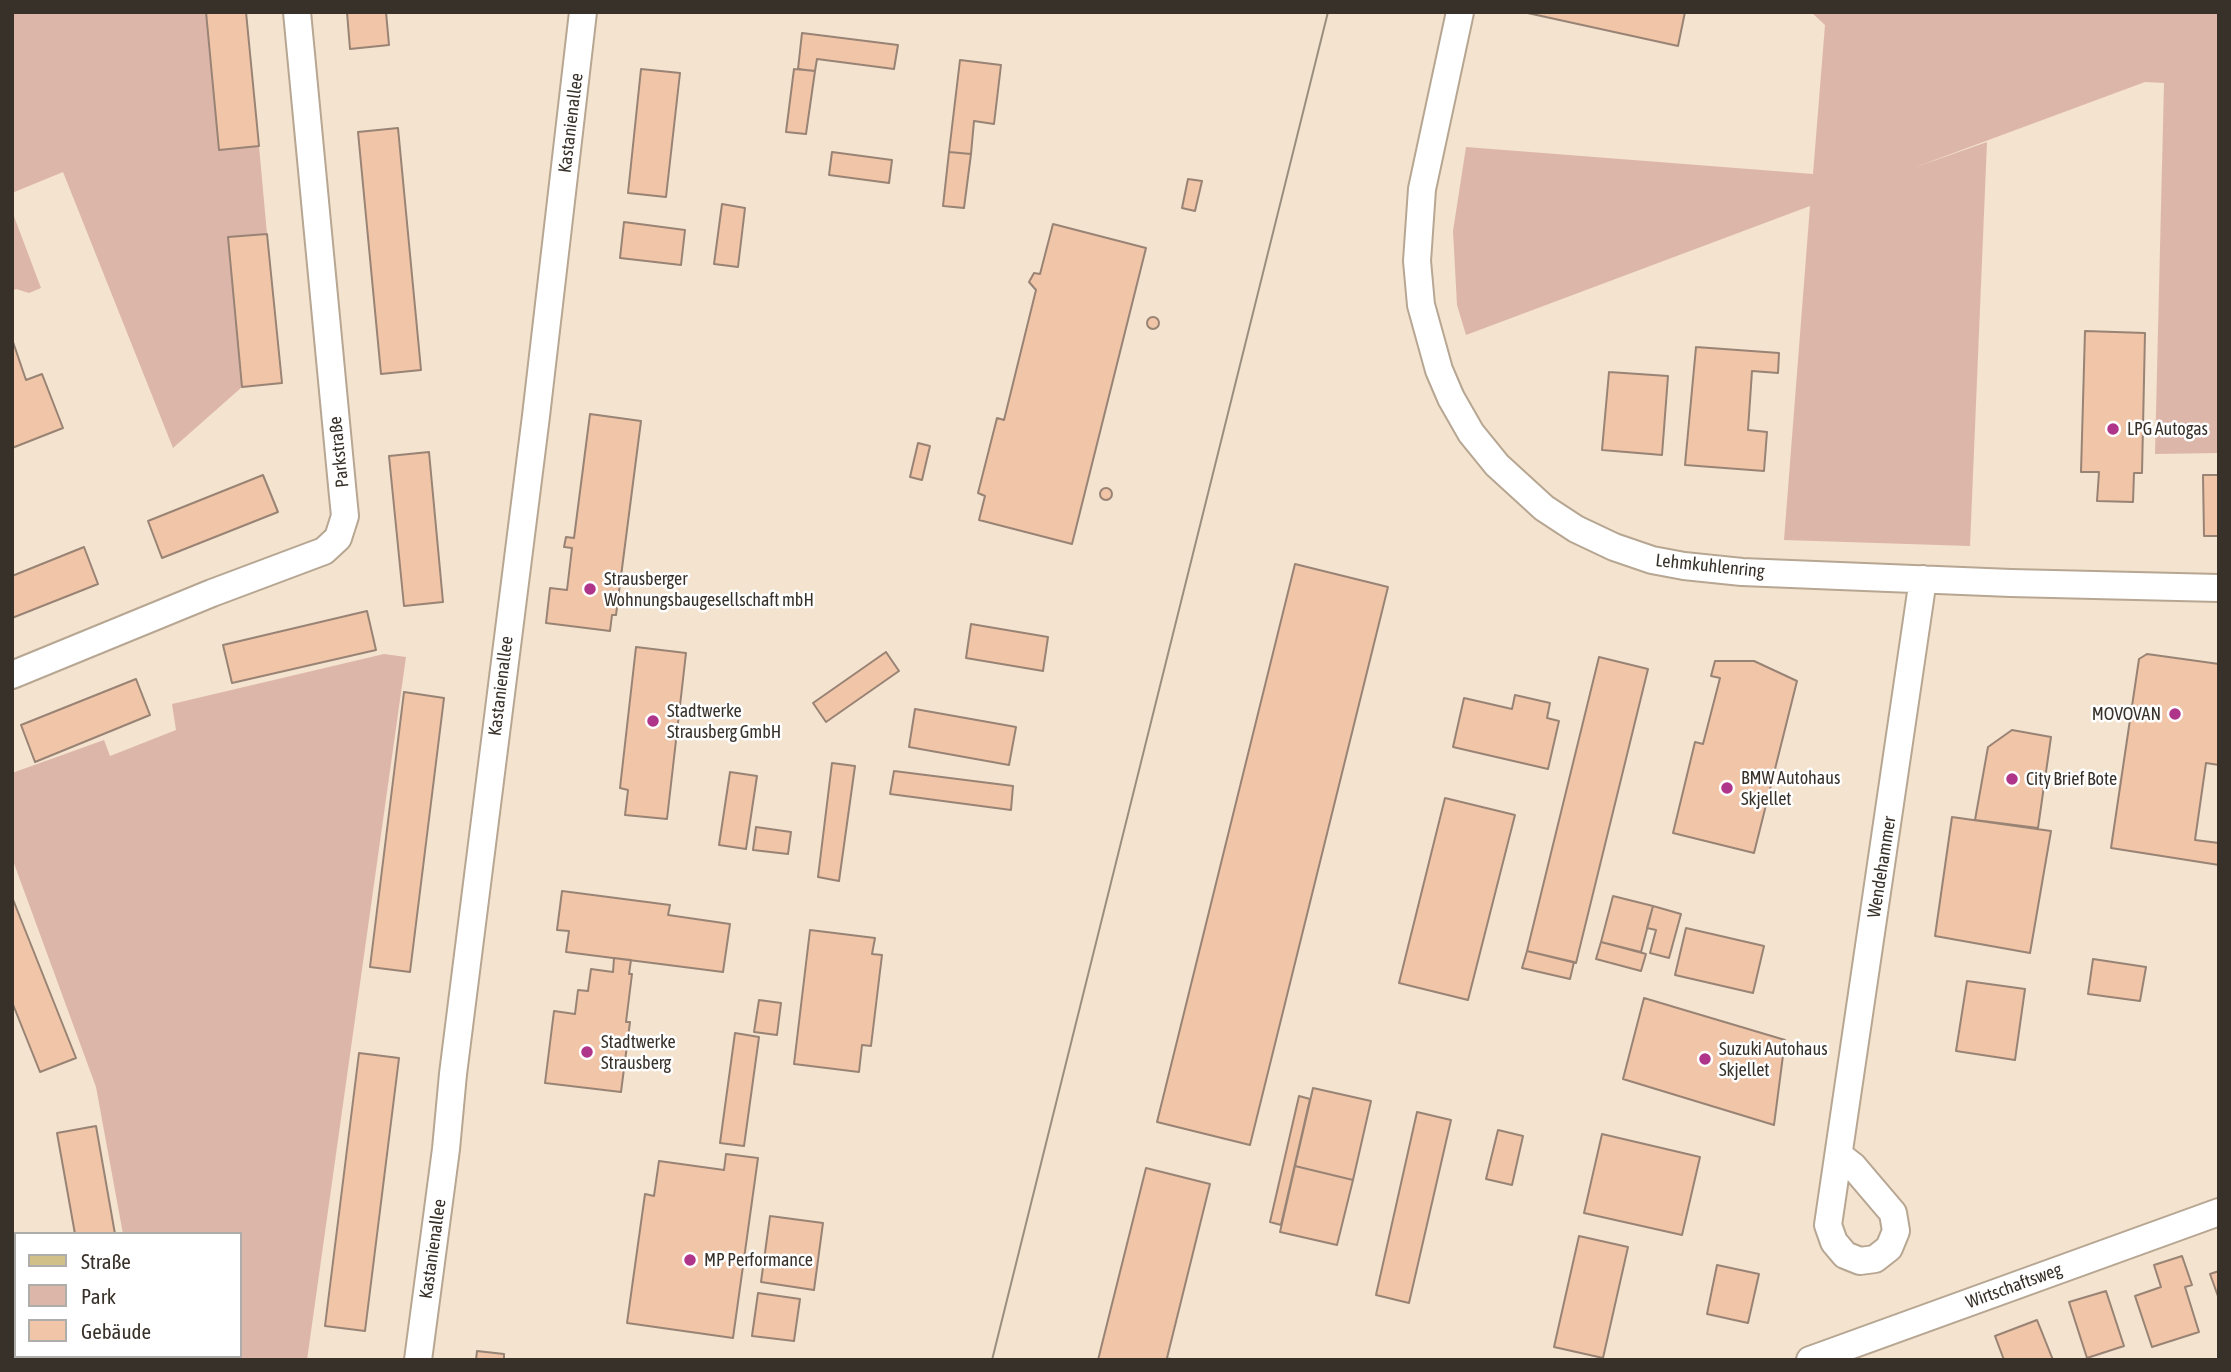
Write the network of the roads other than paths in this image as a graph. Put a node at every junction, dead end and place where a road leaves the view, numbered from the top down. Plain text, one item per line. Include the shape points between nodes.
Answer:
1 (297, 12) edge
2 (583, 12) edge
3 (1460, 12) edge
4 (1923, 579) junction
5 (2219, 588) edge
6 (12, 675) edge
7 (1839, 1155) dead end
8 (2219, 1212) edge
9 (418, 1360) edge
10 (1810, 1360) edge

1 - 6 street, Parkstraße via 344,496 345,516 338,538 324,551
2 - 9 street, Kastanienallee
3 - 4 street, Lehmkuhlenring via 1422,189 1418,272 1421,305 1439,370 1471,433 1497,465 1544,508 1576,529 1652,560 1742,572
4 - 5 street, Lehmkuhlenring
4 - 7 street, Wendehammer
8 - 10 street, Wirtschaftsweg

